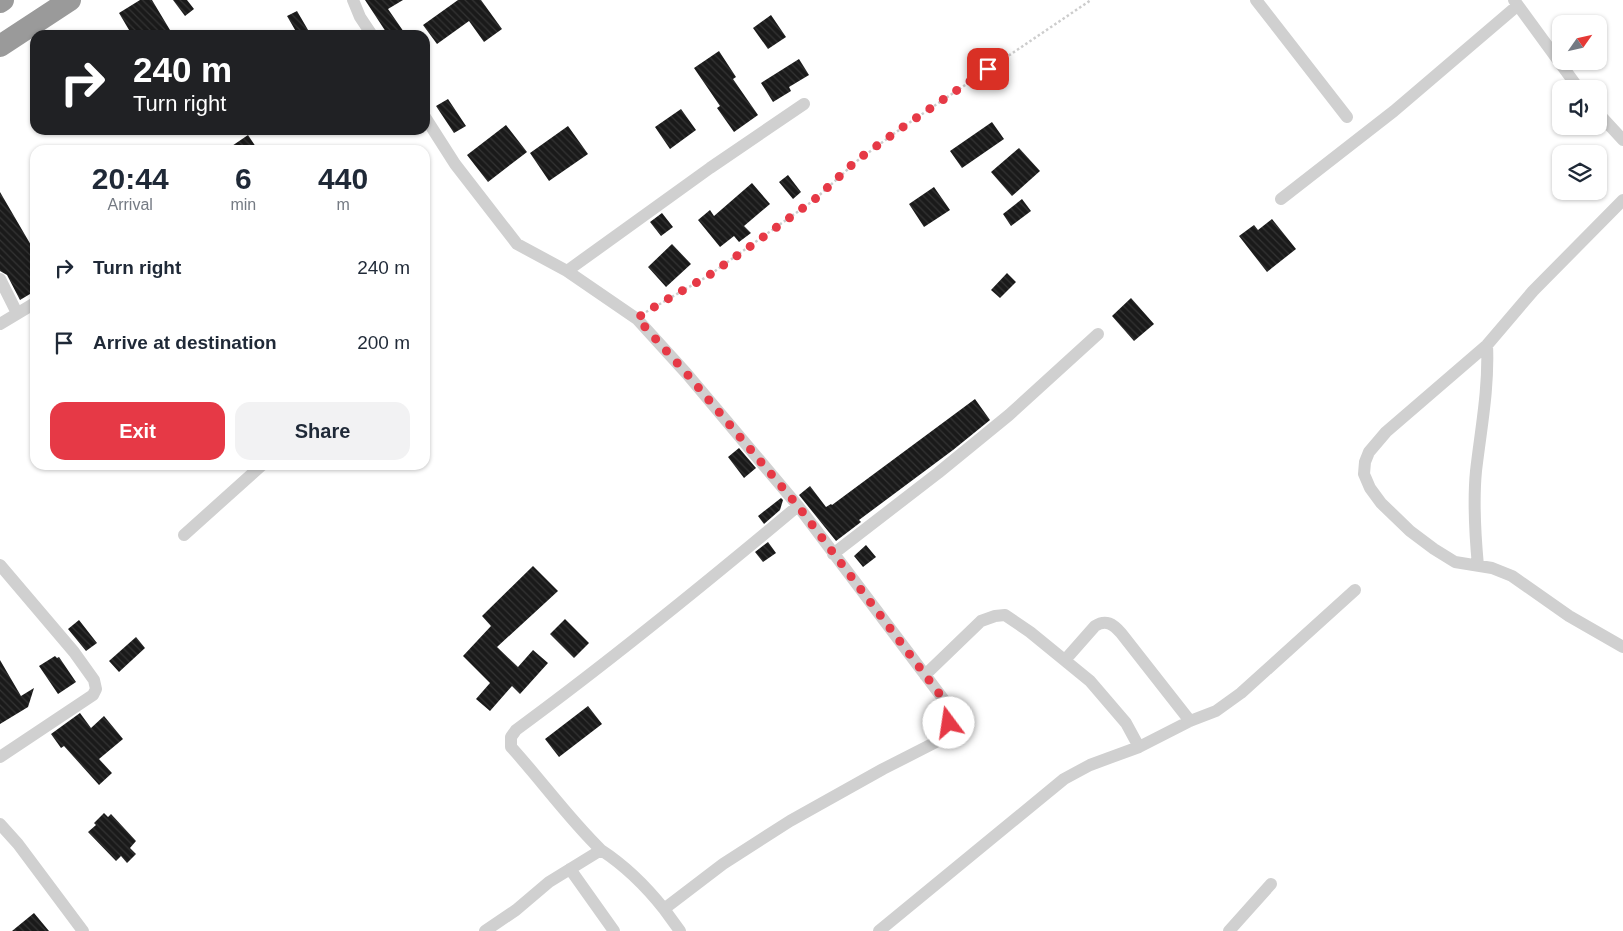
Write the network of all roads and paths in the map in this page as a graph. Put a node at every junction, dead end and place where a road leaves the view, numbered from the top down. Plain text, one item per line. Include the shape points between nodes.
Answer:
1 (70, 0) edge
2 (353, 0) edge
3 (1092, 0) edge
4 (1256, 0) edge
5 (1515, 3) edge
6 (369, 30) edge
7 (0, 46) edge
8 (1572, 80) edge
9 (804, 104) dead end
10 (1347, 117) dead end
11 (1607, 123) edge
12 (430, 125) edge
13 (1623, 140) edge
14 (1281, 199) dead end
15 (1623, 200) edge
16 (567, 271) junction
17 (0, 279) edge
18 (30, 306) edge
19 (17, 313) junction
20 (637, 318) junction
21 (0, 324) edge
22 (1098, 334) dead end
23 (1487, 345) junction
24 (256, 470) edge
25 (798, 506) junction
26 (184, 535) dead end
27 (833, 554) junction
28 (0, 565) edge
29 (1478, 566) junction
30 (1355, 590) dead end
31 (1623, 647) edge
32 (1065, 660) junction
33 (925, 675) junction
34 (1190, 720) junction
35 (1139, 747) junction
36 (0, 757) edge
37 (0, 824) edge
38 (601, 850) junction
39 (570, 868) junction
40 (1271, 884) dead end
41 (664, 909) junction
42 (83, 931) edge
43 (485, 931) edge
44 (614, 931) edge
45 (680, 931) edge
46 (879, 931) edge
47 (1229, 931) edge

1 - 7 highway
2 - 6 street
3 - 20 path via 857,160 814,200 708,276
4 - 10 street
5 - 8 street
5 - 14 street via 1394,111
9 - 16 street
11 - 13 street
12 - 16 street via 517,244
15 - 23 street via 1533,292
16 - 20 street
17 - 19 street
18 - 19 street
19 - 21 street
20 - 25 street
22 - 27 street via 946,468
23 - 29 street via 1486,401 1475,495
23 - 29 street via 1386,432 1369,452 1364,474 1381,502 1410,531 1455,562
24 - 26 street
25 - 27 street
25 - 38 street via 511,737 511,747 580,830
27 - 33 street
28 - 36 street via 74,652 94,680 96,689 93,696
29 - 31 street via 1512,576 1569,616
30 - 34 street via 1241,693 1216,711
32 - 33 street via 1011,618 995,616 981,620
32 - 34 street via 1095,626 1109,622 1121,632
32 - 35 street via 1112,706
33 - 41 street via 944,700 948,713 947,730 938,741 790,821 723,864
34 - 35 street
35 - 46 street via 1090,765 1064,779
37 - 42 street
38 - 39 street
38 - 41 street via 622,864
39 - 43 street
39 - 44 street
40 - 47 street
41 - 45 street

